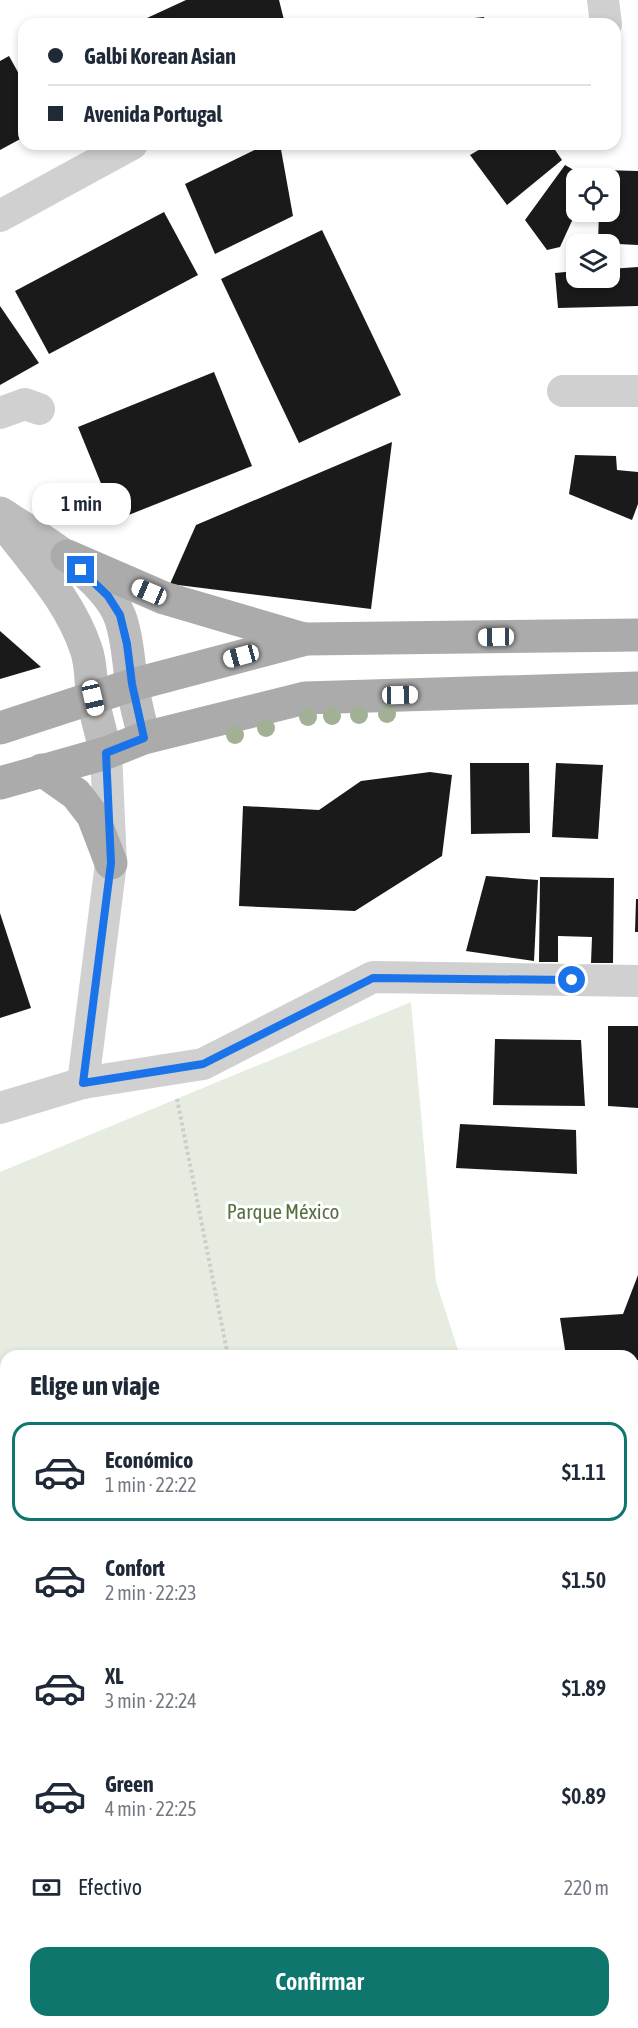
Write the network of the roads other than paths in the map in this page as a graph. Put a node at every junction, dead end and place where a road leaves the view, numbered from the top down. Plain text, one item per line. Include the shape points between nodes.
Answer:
1 (603, 0) edge
2 (605, 18) edge
3 (121, 150) edge
4 (0, 216) edge
5 (563, 391) dead end
6 (638, 391) edge
7 (39, 410) dead end
8 (0, 413) edge
9 (0, 513) edge
10 (0, 518) edge
11 (67, 556) junction
12 (638, 635) edge
13 (306, 639) junction
14 (132, 684) junction
15 (638, 688) edge
16 (93, 698) junction
17 (0, 728) edge
18 (144, 738) junction
19 (106, 753) junction
20 (42, 770) junction
21 (0, 783) edge
22 (111, 863) junction
23 (638, 981) edge
24 (83, 1083) junction
25 (0, 1108) edge

1 - 2 street
3 - 4 street
5 - 6 street
7 - 8 street via 25,404
9 - 11 main road
10 - 16 main road via 74,619 87,652
11 - 13 main road via 164,598
11 - 14 main road via 108,596 120,615
12 - 13 main road
13 - 14 main road
14 - 16 main road
14 - 18 main road
15 - 18 main road via 305,698
16 - 17 main road
16 - 19 main road
18 - 19 main road
19 - 20 main road
19 - 22 street
20 - 21 main road
20 - 22 main road via 76,794 93,816
22 - 24 street
23 - 24 street via 373,978 203,1064
24 - 25 street

